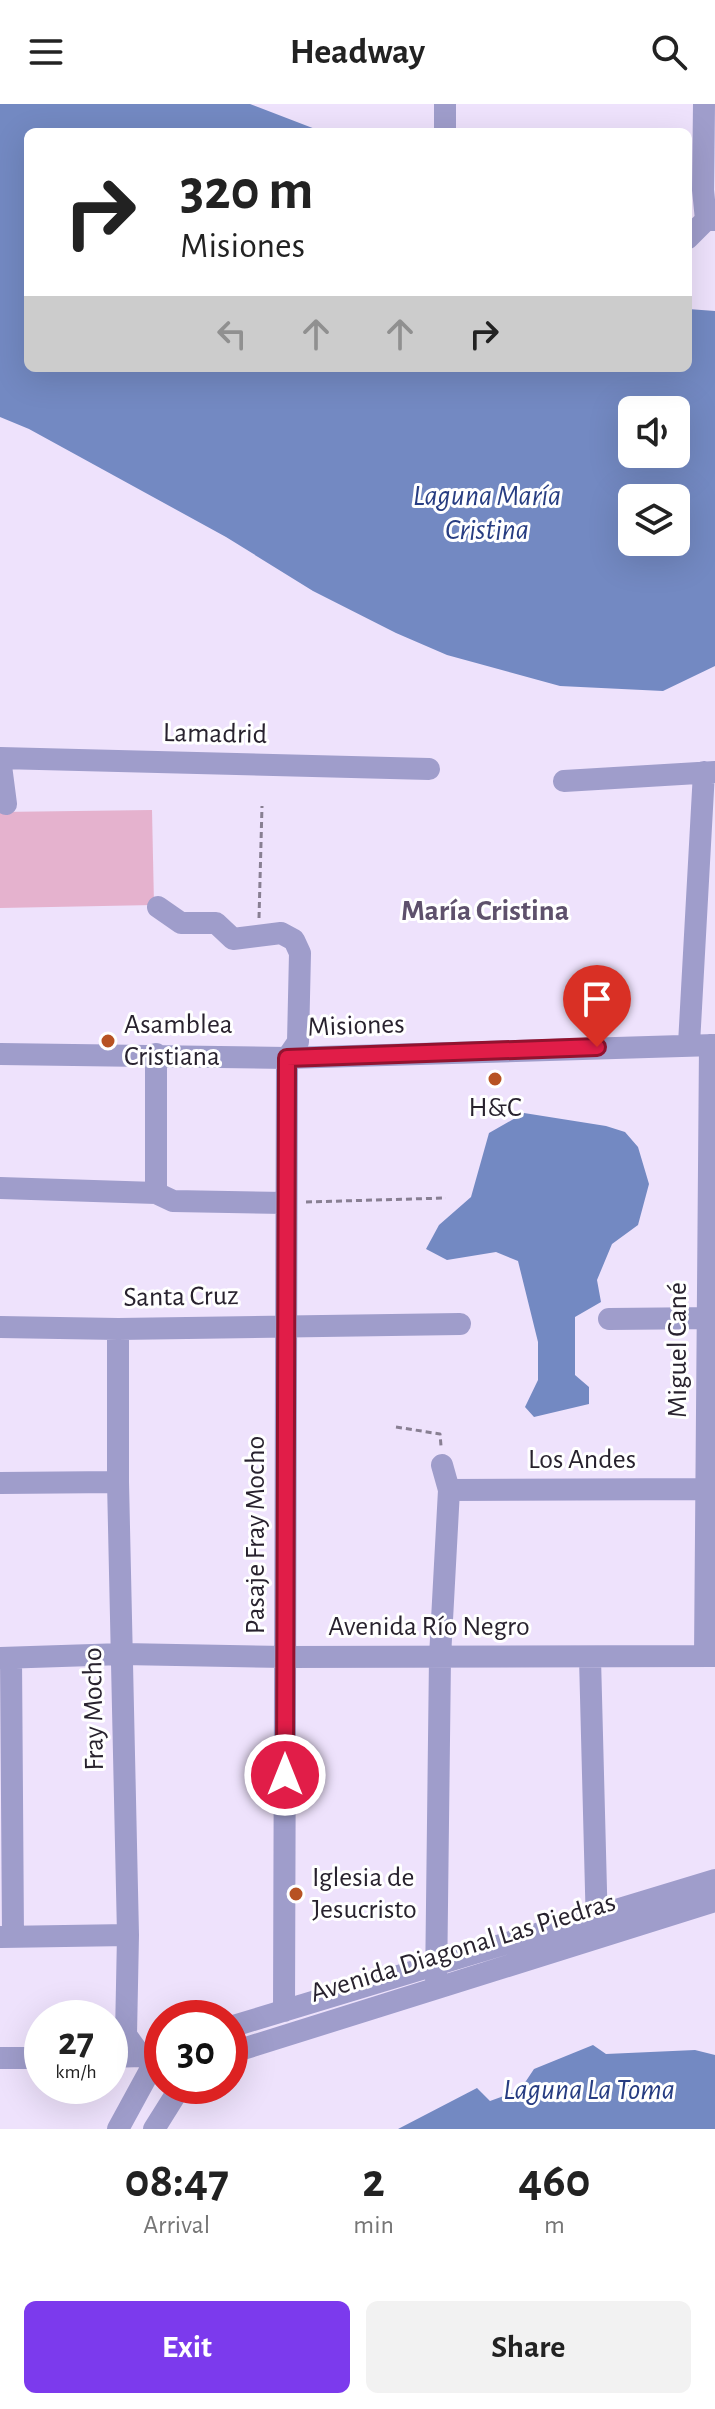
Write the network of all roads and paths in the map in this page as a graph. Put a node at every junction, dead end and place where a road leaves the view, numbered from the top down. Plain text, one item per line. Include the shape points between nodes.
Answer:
1 (445, 104) edge
2 (704, 104) edge
3 (445, 128) edge
4 (696, 191) edge
5 (711, 220) edge
6 (692, 235) edge
7 (0, 758) edge
8 (429, 769) dead end
9 (710, 772) edge
10 (564, 781) dead end
11 (6, 804) dead end
12 (262, 806) dead end
13 (158, 907) dead end
14 (706, 909) edge
15 (258, 937) junction
16 (705, 1044) edge
17 (0, 1054) edge
18 (156, 1054) junction
19 (287, 1058) junction
20 (712, 1165) edge
21 (0, 1188) edge
22 (156, 1193) junction
23 (446, 1198) dead end
24 (286, 1203) junction
25 (712, 1318) edge
26 (609, 1319) dead end
27 (285, 1324) junction
28 (460, 1324) dead end
29 (0, 1327) edge
30 (118, 1329) junction
31 (396, 1427) dead end
32 (442, 1465) joint
33 (118, 1482) junction
34 (0, 1483) edge
35 (712, 1489) edge
36 (449, 1490) junction
37 (123, 1654) junction
38 (710, 1656) edge
39 (286, 1657) junction
40 (440, 1657) junction
41 (5, 1658) edge
42 (590, 1658) junction
43 (715, 1880) edge
44 (715, 1901) edge
45 (597, 1926) junction
46 (128, 1935) junction
47 (7, 1936) edge
48 (436, 1977) junction
49 (284, 2011) junction
50 (248, 2022) edge
51 (248, 2046) edge
52 (144, 2052) edge
53 (0, 2058) edge
54 (24, 2058) edge
55 (144, 2082) edge
56 (168, 2104) edge
57 (118, 2129) edge
58 (154, 2129) edge

1 - 3 street
2 - 4 street
4 - 5 street
5 - 6 street
7 - 8 street, Lamadrid
7 - 11 street
9 - 10 street
9 - 14 street, Miguel Cané
12 - 15 path
13 - 15 street via 181,923 216,923 233,939
14 - 16 street, Miguel Cané
15 - 19 street, Pasaje Fray Mocho via 281,933 294,940 300,953 298,1042
16 - 19 street, Misiones
16 - 20 street, Miguel Cané
17 - 18 street, Misiones
18 - 19 street, Misiones
18 - 22 street
19 - 24 street, Pasaje Fray Mocho
20 - 25 street, Miguel Cané
21 - 22 street
22 - 24 street via 173,1201
23 - 24 path
24 - 27 street, Pasaje Fray Mocho
25 - 26 street
25 - 35 street, Miguel Cané
27 - 28 street, Santa Cruz
27 - 30 street, Santa Cruz
27 - 39 street, Pasaje Fray Mocho
29 - 30 street, Santa Cruz
30 - 33 street, Fray Mocho
31 - 32 path via 440,1434
32 - 36 street
33 - 34 street
33 - 37 street, Fray Mocho
35 - 36 street, Los Andes
35 - 38 street, Miguel Cané
36 - 40 street
37 - 39 street, Avenida Río Negro
37 - 41 street, Avenida Río Negro
37 - 46 street, Fray Mocho
38 - 42 street, Avenida Río Negro
39 - 40 street, Avenida Río Negro
39 - 49 street, Pasaje Fray Mocho
40 - 42 street, Avenida Río Negro
40 - 48 street
41 - 47 street
42 - 45 street
43 - 45 street, Avenida Diagonal Las Piedras
44 - 45 street, Avenida Diagonal Las Piedras
45 - 48 street, Avenida Diagonal Las Piedras
46 - 47 street
46 - 52 street, Fray Mocho via 126,2035
48 - 49 street, Avenida Diagonal Las Piedras
48 - 51 street, Avenida Diagonal Las Piedras
49 - 50 street, Avenida Diagonal Las Piedras
53 - 54 street
55 - 57 street
56 - 58 street

